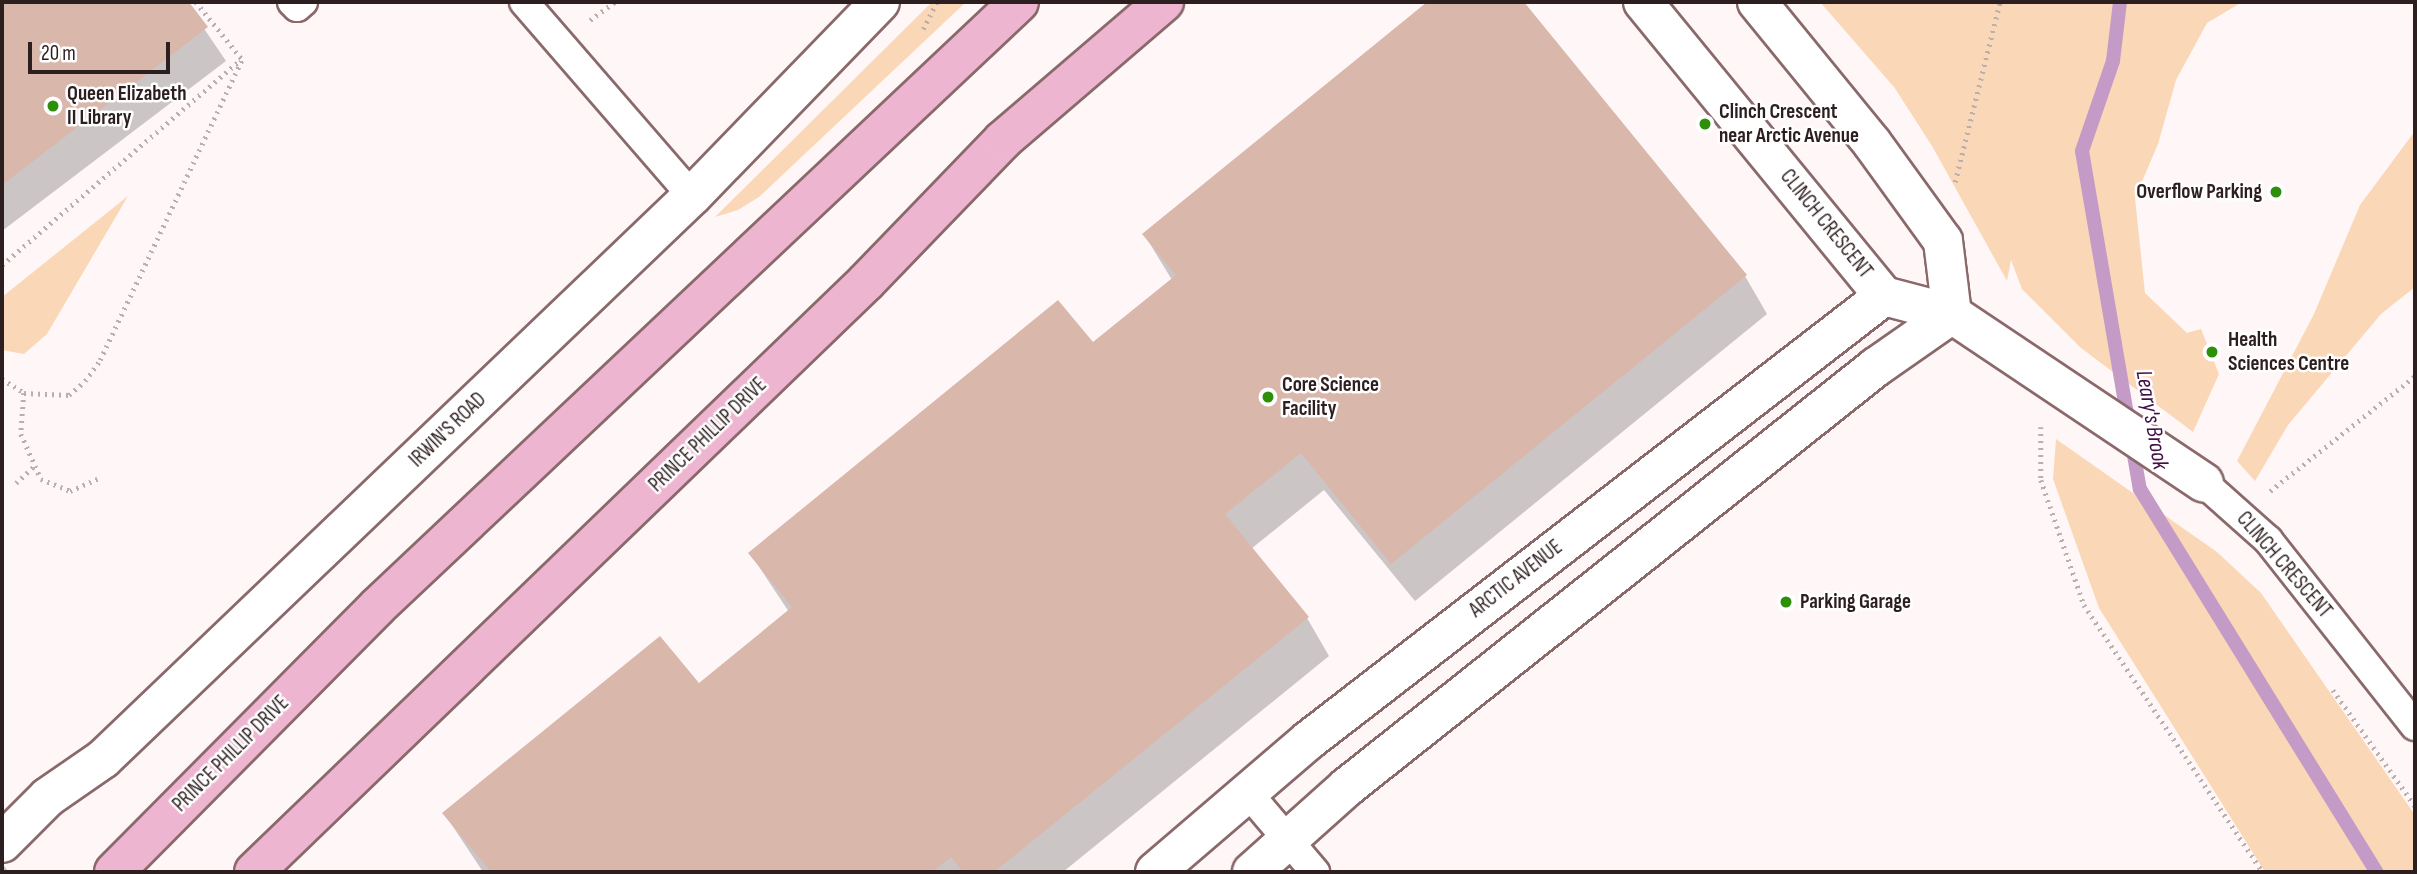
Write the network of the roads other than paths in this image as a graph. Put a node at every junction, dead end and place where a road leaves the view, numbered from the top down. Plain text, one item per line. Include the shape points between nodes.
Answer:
1 (292, 2) edge
2 (303, 2) edge
3 (524, 2) edge
4 (880, 2) edge
5 (1019, 2) edge
6 (1164, 2) edge
7 (1643, 2) edge
8 (1757, 2) edge
9 (692, 196) junction
10 (1884, 296) junction
11 (1952, 314) junction
12 (2204, 483) joint
13 (2415, 726) edge
14 (1248, 793) junction
15 (1290, 841) junction
16 (2, 844) edge
17 (114, 872) edge
18 (254, 872) edge
19 (1155, 872) edge
20 (1252, 872) edge
21 (1315, 872) edge

1 - 2 lane via 297,7
3 - 9 lane
4 - 9 street, IRWIN'S ROAD
5 - 17 main road, PRINCE PHILLIP DRIVE via 377,607
6 - 18 main road, PRINCE PHILLIP DRIVE via 1003,140 866,282
7 - 10 street, CLINCH CRESCENT
8 - 11 street via 1872,143 1943,241
9 - 16 street, IRWIN'S ROAD via 103,760 48,797
10 - 11 street, CLINCH CRESCENT
10 - 14 street, ARCTIC AVENUE via 1308,740
11 - 12 street, CLINCH CRESCENT
11 - 15 street via 1876,367 1368,770
12 - 13 lane, CLINCH CRESCENT via 2242,514
14 - 15 lane
14 - 19 street, ARCTIC AVENUE
15 - 20 street
15 - 21 lane

